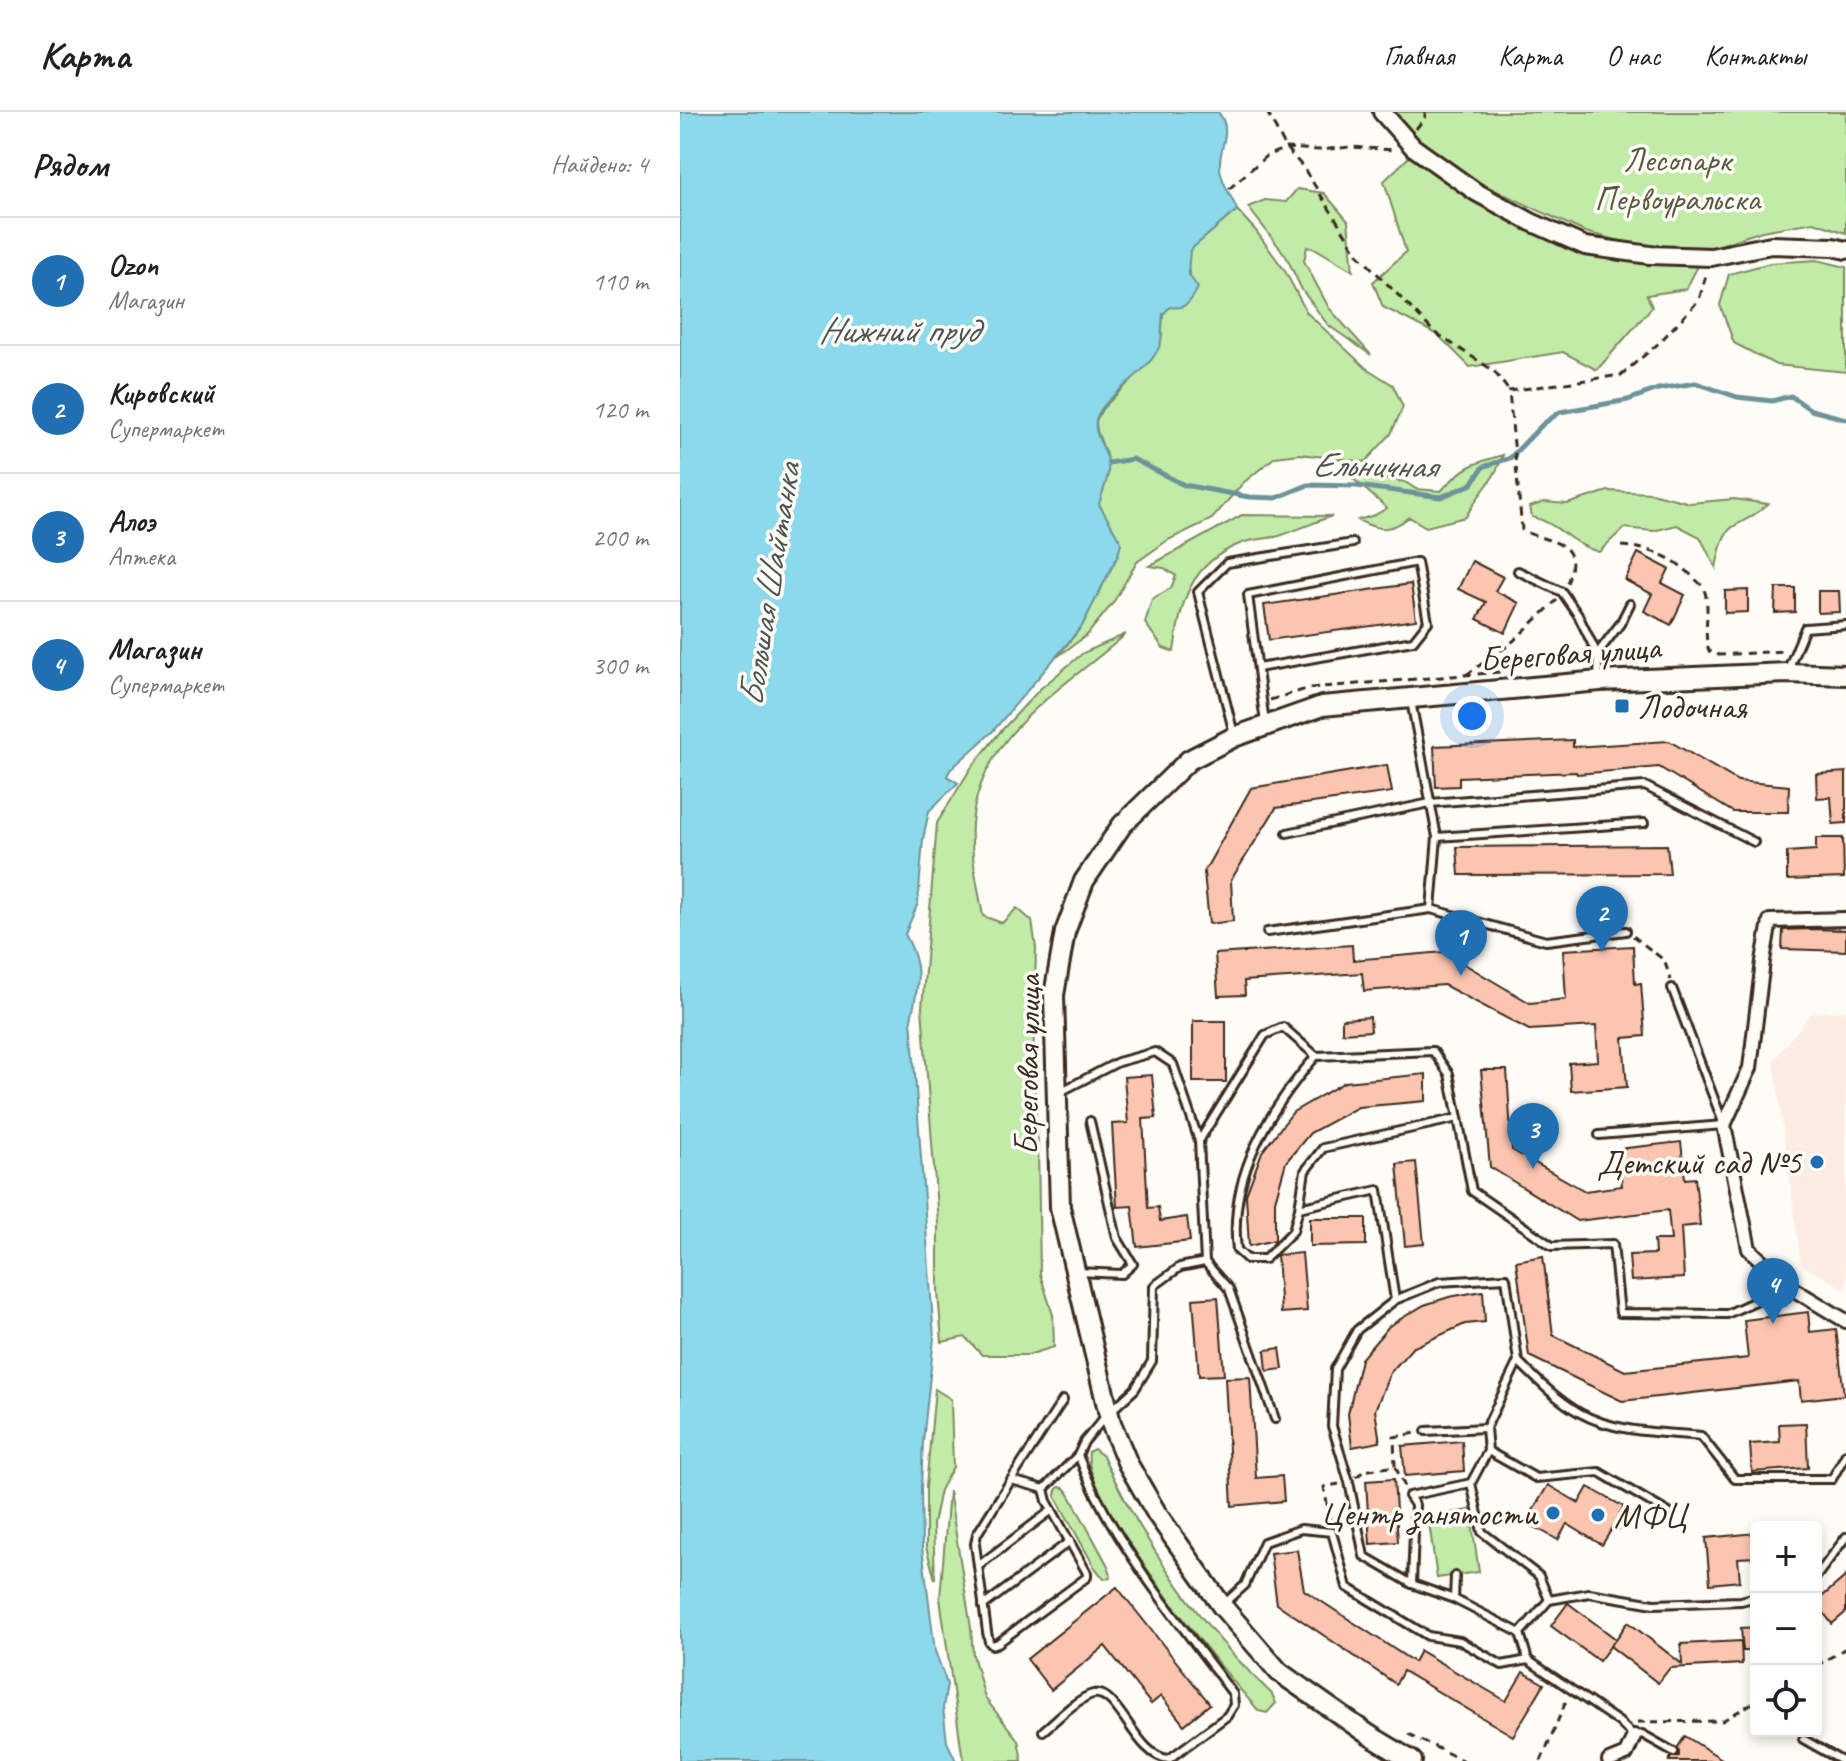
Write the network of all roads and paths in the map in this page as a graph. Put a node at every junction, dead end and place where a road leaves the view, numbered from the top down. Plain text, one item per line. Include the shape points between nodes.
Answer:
1 (1267, 112) edge
2 (1382, 112) edge
3 (1425, 112) edge
4 (1406, 140) junction
5 (1286, 148) junction
6 (1229, 189) dead end
7 (1846, 250) edge
8 (1711, 257) junction
9 (1509, 391) junction
10 (1353, 543) dead end
11 (1621, 546) dead end
12 (1518, 571) dead end
13 (1562, 592) junction
14 (1630, 604) dead end
15 (1846, 625) edge
16 (1597, 654) junction
17 (1794, 654) junction
18 (1258, 668) junction
19 (1787, 673) junction
20 (1466, 675) dead end
21 (1846, 675) edge
22 (1600, 681) junction
23 (1410, 697) junction
24 (1265, 726) junction
25 (1234, 737) junction
26 (1430, 803) junction
27 (1644, 823) dead end
28 (1287, 833) dead end
29 (1437, 837) junction
30 (1754, 842) dead end
31 (1431, 909) junction
32 (1846, 919) edge
33 (1626, 931) joint
34 (1267, 932) dead end
35 (1672, 988) joint
36 (1316, 1056) junction
37 (1055, 1094) junction
38 (1458, 1118) junction
39 (1090, 1121) dead end
40 (1724, 1125) junction
41 (1599, 1135) dead end
42 (1199, 1141) junction
43 (1299, 1208) junction
44 (1205, 1262) junction
45 (1073, 1271) junction
46 (1788, 1286) junction
47 (1395, 1300) junction
48 (1846, 1321) edge
49 (1518, 1361) junction
50 (1063, 1400) dead end
51 (1108, 1414) junction
52 (1275, 1419) dead end
53 (1486, 1428) junction
54 (1426, 1431) joint
55 (1488, 1451) junction
56 (1846, 1454) edge
57 (1078, 1455) junction
58 (1395, 1466) junction
59 (1364, 1471) dead end
60 (1011, 1480) junction
61 (1349, 1482) junction
62 (1471, 1483) junction
63 (1044, 1489) junction
64 (1409, 1496) junction
65 (1052, 1510) junction
66 (1669, 1513) dead end
67 (1332, 1532) junction
68 (1846, 1537) edge
69 (1070, 1541) junction
70 (978, 1566) junction
71 (1822, 1569) edge
72 (1455, 1576) dead end
73 (1412, 1584) junction
74 (1454, 1599) junction
75 (1750, 1599) edge
76 (1549, 1600) junction
77 (983, 1606) junction
78 (1222, 1606) junction
79 (1520, 1633) junction
80 (1846, 1648) edge
81 (1528, 1660) junction
82 (1818, 1665) edge
83 (1750, 1705) edge
84 (1579, 1706) dead end
85 (1619, 1722) junction
86 (1043, 1731) dead end
87 (1408, 1734) dead end
88 (1634, 1736) junction
89 (1803, 1739) dead end
90 (1674, 1752) dead end
91 (1412, 1761) edge
92 (1464, 1761) edge
93 (1541, 1761) edge
94 (1609, 1761) edge
95 (1842, 1761) edge

1 - 5 path
2 - 4 street
3 - 4 path
4 - 5 path via 1389,151
4 - 8 street via 1476,192 1585,246
5 - 6 path via 1266,156
5 - 9 path via 1358,254 1399,299 1434,332 1494,371
7 - 8 street via 1771,245
8 - 9 path via 1699,300 1621,375
9 - 13 path via 1522,530 1562,544 1571,554 1569,580
10 - 25 lane via 1227,563 1198,592
11 - 17 path via 1647,548 1672,560 1704,588 1709,651
12 - 13 lane
13 - 16 lane
13 - 20 path via 1534,624
14 - 16 lane
15 - 17 lane via 1805,628
16 - 22 lane
17 - 19 lane
18 - 18 lane via 1248,595 1417,562 1428,622 1413,641
18 - 24 lane
19 - 21 main road, Береговая улица
19 - 22 main road, Береговая улица
22 - 23 main road, Береговая улица
23 - 24 main road, Береговая улица via 1322,706
23 - 26 lane
24 - 25 main road, Береговая улица
25 - 37 main road, Береговая улица via 1189,760 1122,825 1084,881 1065,932 1054,995
26 - 28 lane
26 - 29 lane
26 - 30 lane via 1645,786
27 - 29 lane
29 - 31 lane
31 - 33 lane via 1546,941
31 - 34 lane
32 - 40 street via 1770,921 1750,1068
33 - 35 path via 1665,961
35 - 40 lane
36 - 38 lane via 1433,1051 1449,1074
36 - 42 lane via 1283,1027 1265,1035
36 - 43 lane via 1258,1136 1237,1201 1237,1250 1247,1259 1265,1259 1293,1231
37 - 42 lane via 1118,1062 1155,1052 1173,1064
37 - 45 main road, Береговая улица via 1060,1207
38 - 43 lane via 1323,1148 1305,1171
38 - 46 lane via 1472,1191 1552,1246 1613,1244 1620,1313 1727,1314
39 - 45 lane via 1117,1238 1133,1264 1122,1274
40 - 41 lane
40 - 46 street via 1749,1249
42 - 44 lane
43 - 47 lane via 1378,1190
44 - 51 lane via 1180,1267 1154,1286 1152,1361 1135,1389
44 - 52 lane via 1229,1289
45 - 51 main road, Береговая улица
46 - 48 street
47 - 49 lane via 1439,1282 1506,1278
47 - 61 lane via 1357,1330 1335,1369 1332,1426
49 - 53 lane
49 - 56 lane via 1580,1413 1623,1429 1701,1436 1735,1479 1832,1479
50 - 60 lane
51 - 57 lane
51 - 78 main road, Береговая улица via 1128,1464 1157,1514
53 - 54 lane
53 - 55 lane
54 - 58 path via 1394,1437
55 - 62 lane
55 - 66 lane via 1536,1478 1599,1472
57 - 63 lane
57 - 86 lane via 1130,1553 1233,1694 1234,1705 1169,1759 1149,1752 1100,1693 1089,1694
58 - 59 path
58 - 64 path
60 - 63 lane
60 - 70 lane via 977,1534
61 - 67 path via 1324,1487
61 - 73 lane via 1364,1556
62 - 64 lane
62 - 76 lane via 1482,1532 1539,1576
63 - 65 lane
64 - 73 lane via 1415,1505
65 - 69 lane
65 - 70 lane
67 - 78 lane via 1301,1529 1264,1542 1245,1585
67 - 81 lane via 1347,1587 1428,1636 1460,1641 1502,1665
68 - 71 lane
69 - 77 lane
69 - 77 lane via 1087,1577 992,1645
70 - 77 lane
72 - 74 lane
73 - 74 lane
74 - 79 lane
75 - 76 lane via 1654,1604 1589,1593
76 - 79 lane
78 - 91 main road, Береговая улица via 1279,1672
79 - 81 lane
80 - 82 path
81 - 85 lane
83 - 85 path via 1722,1721
84 - 93 path via 1566,1701
85 - 88 lane
87 - 92 path
88 - 90 lane via 1642,1734
88 - 94 street via 1626,1754
89 - 95 lane

